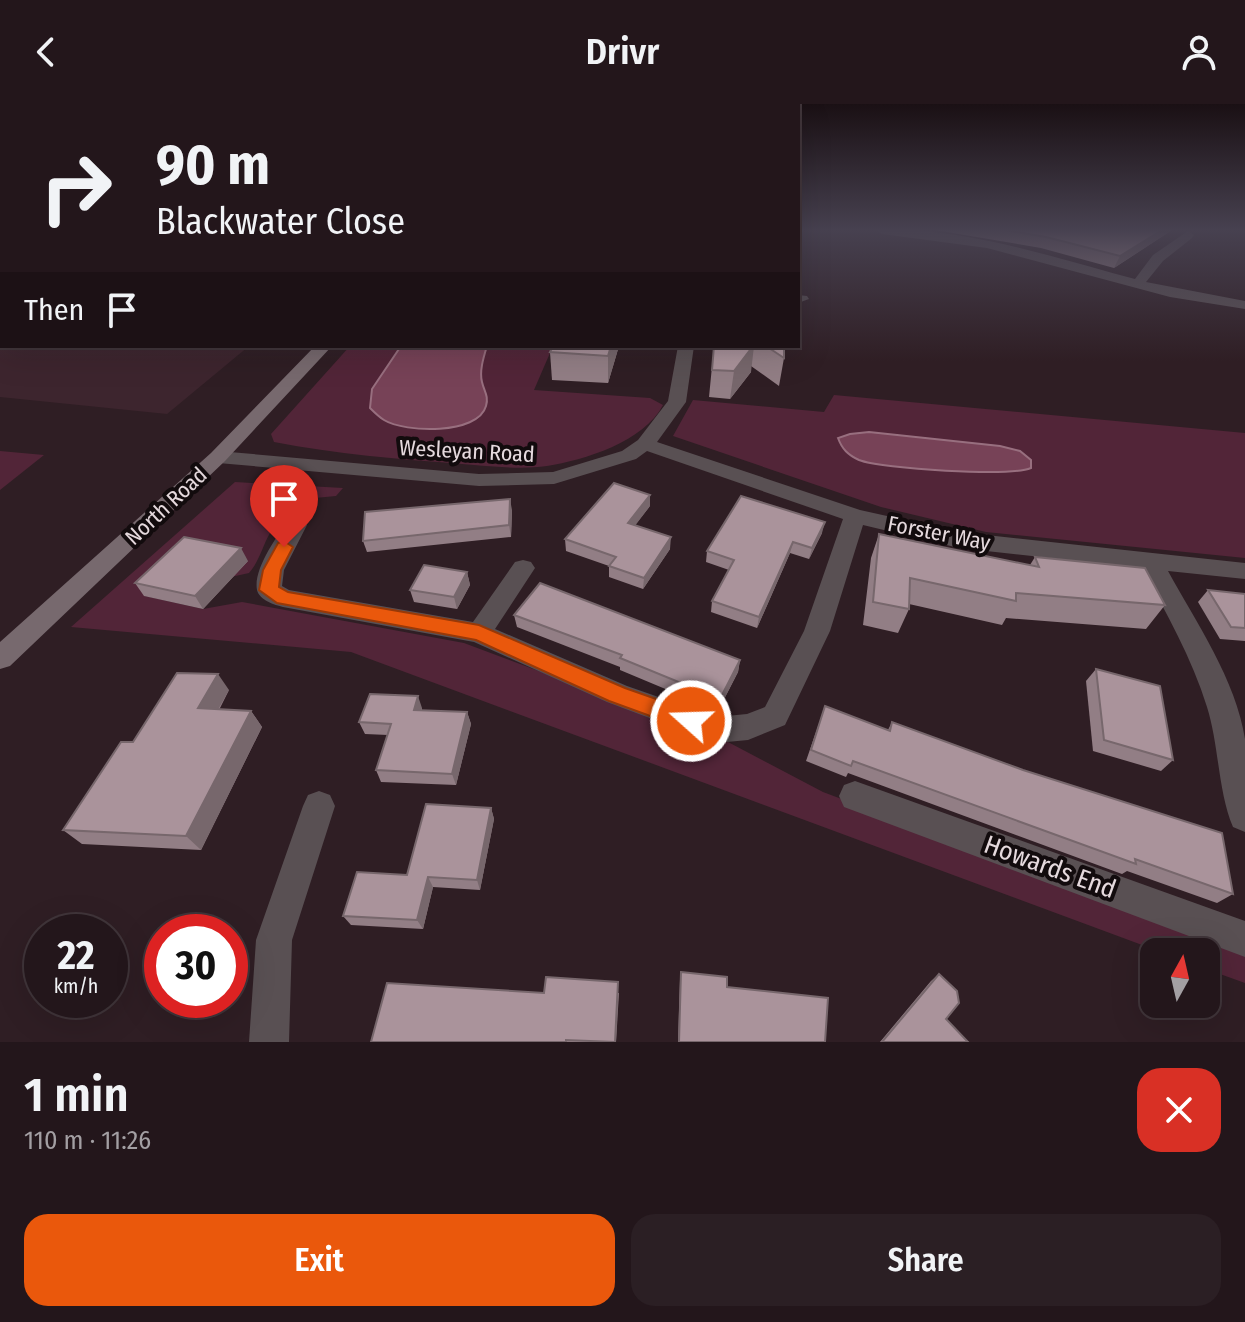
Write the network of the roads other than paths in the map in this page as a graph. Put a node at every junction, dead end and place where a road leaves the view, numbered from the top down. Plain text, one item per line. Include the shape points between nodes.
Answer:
1 (1100, 274) edge
2 (1146, 274) edge
3 (1138, 284) junction
4 (1245, 305) edge
5 (322, 348) edge
6 (686, 348) edge
7 (645, 444) junction
8 (218, 457) junction
9 (855, 516) junction
10 (296, 525) dead end
11 (1151, 562) junction
12 (523, 568) dead end
13 (1245, 571) edge
14 (479, 633) junction
15 (0, 658) edge
16 (855, 796) dead end
17 (319, 806) dead end
18 (1245, 816) edge
19 (1245, 939) edge
20 (269, 1042) edge

1 - 3 street
2 - 3 street
3 - 4 street
5 - 8 main road, North Road
6 - 7 street, Wesleyan Road via 677,402
7 - 8 street, Wesleyan Road via 629,455 554,478 479,480
7 - 9 street, Forster Way
8 - 15 main road, North Road
9 - 11 street, Forster Way via 959,540
9 - 14 street via 817,631 775,716 748,727 716,730 617,694
10 - 14 street via 272,570 269,590 283,598
11 - 13 street, Forster Way
11 - 18 street via 1196,646 1221,707
12 - 14 street
16 - 19 street, Howards End
17 - 20 street via 274,940

